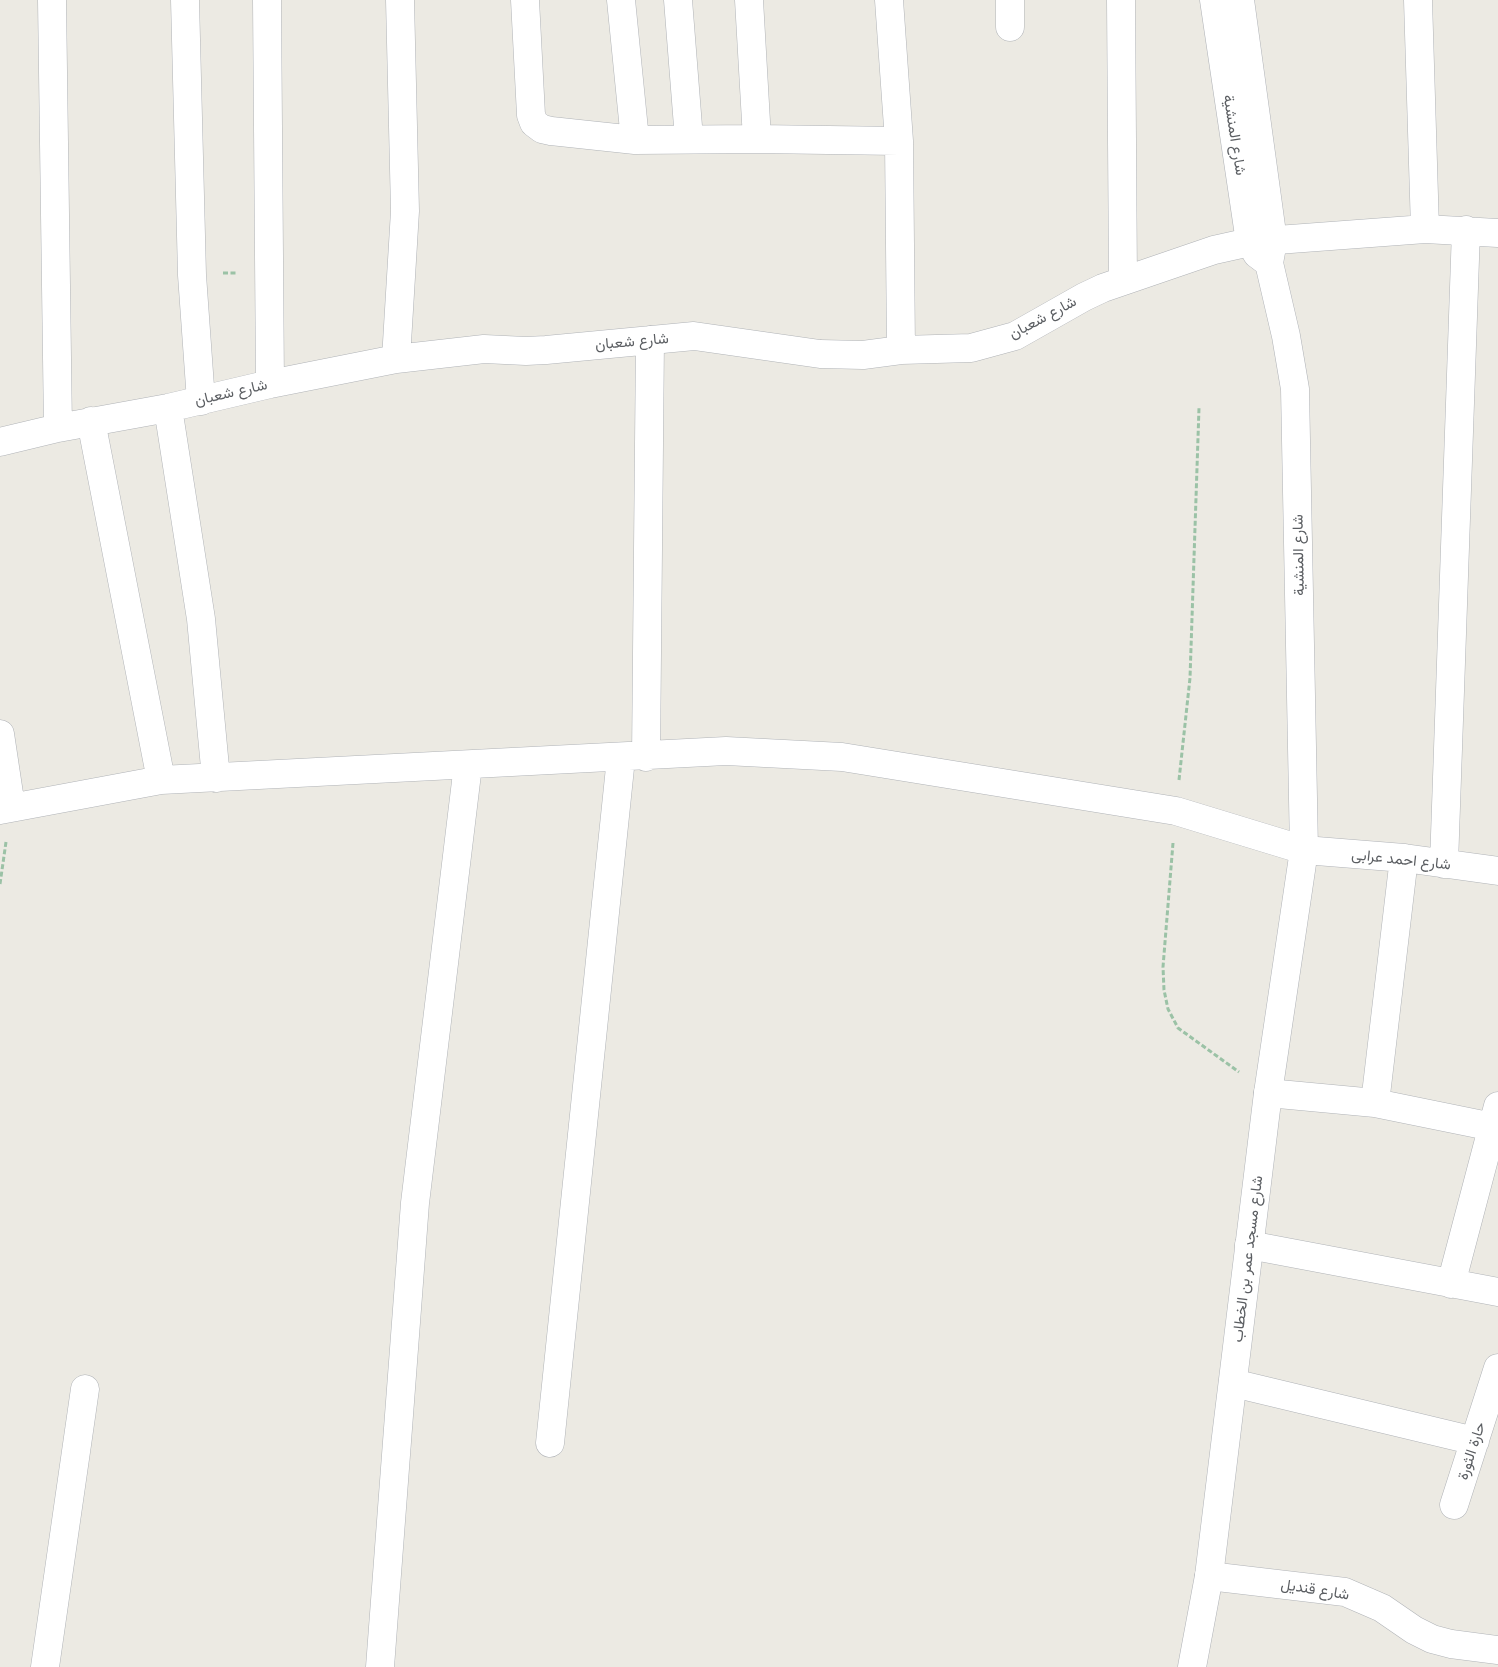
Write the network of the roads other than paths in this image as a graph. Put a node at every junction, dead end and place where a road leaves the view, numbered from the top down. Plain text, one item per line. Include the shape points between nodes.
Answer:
1 (52, 0) edge
2 (185, 0) edge
3 (267, 0) edge
4 (400, 0) edge
5 (525, 0) edge
6 (621, 0) edge
7 (678, 0) edge
8 (748, 0) edge
9 (889, 0) edge
10 (1010, 0) edge
11 (1121, 0) edge
12 (1214, 0) edge
13 (1240, 0) edge
14 (1418, 0) edge
15 (1010, 27) dead end
16 (689, 139) junction
17 (756, 139) junction
18 (635, 140) junction
19 (899, 141) junction
20 (1425, 229) junction
21 (1466, 230) junction
22 (1498, 233) edge
23 (1264, 249) junction
24 (1122, 281) junction
25 (650, 340) junction
26 (901, 350) junction
27 (396, 360) junction
28 (270, 384) junction
29 (201, 401) junction
30 (168, 408) junction
31 (91, 422) junction
32 (58, 428) junction
33 (0, 442) edge
34 (0, 734) edge
35 (634, 757) junction
36 (468, 765) junction
37 (216, 778) junction
38 (161, 780) junction
39 (6, 808) edge
40 (1304, 850) junction
41 (1404, 858) junction
42 (1444, 864) junction
43 (1498, 871) edge
44 (1268, 1093) junction
45 (1375, 1103) junction
46 (1496, 1120) edge
47 (1249, 1245) junction
48 (1451, 1284) junction
49 (1498, 1292) edge
50 (1498, 1368) edge
51 (1233, 1383) junction
52 (85, 1389) dead end
53 (1474, 1441) junction
54 (550, 1443) dead end
55 (1454, 1505) dead end
56 (1209, 1576) junction
57 (1498, 1650) edge
58 (46, 1667) edge
59 (380, 1667) edge
60 (1192, 1667) edge

1 - 32 street
2 - 29 street via 192,275
3 - 28 street
4 - 27 street via 405,211
5 - 18 street via 534,123 551,131
6 - 18 street
7 - 16 street
8 - 17 street
9 - 19 street
10 - 15 street
11 - 24 street
12 - 23 street, شارع المنشية
13 - 23 street, شارع المنشية
14 - 20 street
16 - 17 street
16 - 18 street
17 - 19 street
19 - 26 street
20 - 21 street, شارع شعبان
20 - 23 street, شارع شعبان
21 - 22 street, شارع شعبان
21 - 42 street
23 - 24 street, شارع شعبان via 1206,252
23 - 40 street, شارع المنشية via 1286,336 1295,389
24 - 26 street, شارع شعبان via 1084,297 1014,336 971,348
25 - 26 street, شارع شعبان via 694,336 820,354 862,355
25 - 27 street, شارع شعبان via 526,351 484,349
25 - 35 street
27 - 28 street, شارع شعبان
28 - 29 street, شارع شعبان
29 - 30 street, شارع شعبان
30 - 31 street, شارع شعبان
30 - 37 street via 202,619
31 - 32 street, شارع شعبان
31 - 38 street
32 - 33 street, شارع شعبان
34 - 39 street
35 - 36 street, شارع احمد عرابى
35 - 40 street, شارع احمد عرابى via 726,751 842,757 1176,811
35 - 54 street
36 - 37 street, شارع احمد عرابى
36 - 59 street via 415,1203
37 - 38 street, شارع احمد عرابى
38 - 39 street, شارع احمد عرابى
40 - 41 street, شارع احمد عرابى
40 - 44 street, شارع مسجد عمر بن الخطاب
41 - 42 street, شارع احمد عرابى
41 - 45 street
42 - 43 street, شارع احمد عرابى
44 - 45 street
44 - 47 street, شارع مسجد عمر بن الخطاب
45 - 46 street
46 - 48 street
47 - 48 street
47 - 51 street, شارع مسجد عمر بن الخطاب
48 - 49 street
50 - 53 street, حارة الثورة
51 - 53 street
51 - 56 street, شارع مسجد عمر بن الخطاب
52 - 58 street
53 - 55 street, حارة الثورة
56 - 57 street, شارع قنديل via 1346,1592 1382,1608 1432,1639
56 - 60 street, شارع مسجد عمر بن الخطاب

